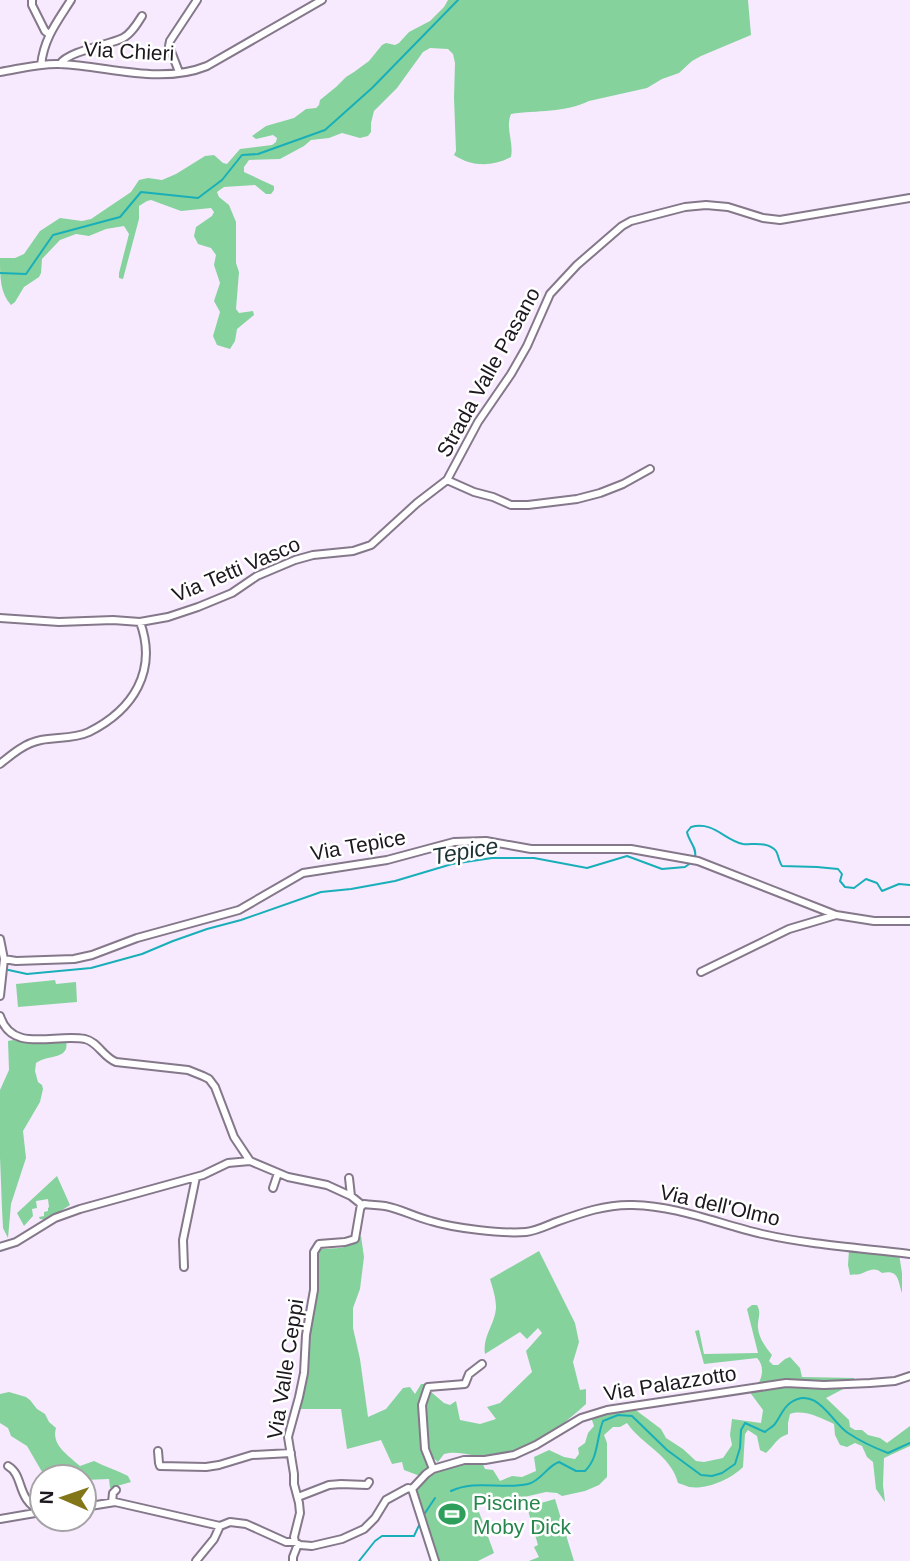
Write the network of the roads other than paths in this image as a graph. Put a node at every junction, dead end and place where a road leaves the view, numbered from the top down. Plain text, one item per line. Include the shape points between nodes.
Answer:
1 (32, 0) edge
2 (71, 0) edge
3 (197, 0) edge
4 (322, 0) edge
5 (142, 16) dead end
6 (49, 34) junction
7 (60, 64) junction
8 (41, 65) junction
9 (0, 72) edge
10 (179, 72) junction
11 (910, 198) edge
12 (650, 469) dead end
13 (447, 480) junction
14 (0, 618) edge
15 (140, 622) junction
16 (0, 764) edge
17 (836, 915) junction
18 (910, 921) edge
19 (0, 939) edge
20 (4, 961) junction
21 (701, 972) dead end
22 (0, 996) edge
23 (0, 1016) edge
24 (250, 1161) junction
25 (278, 1173) junction
26 (196, 1177) junction
27 (349, 1178) dead end
28 (273, 1188) dead end
29 (351, 1196) junction
30 (361, 1207) junction
31 (0, 1247) edge
32 (910, 1254) edge
33 (184, 1267) dead end
34 (482, 1364) dead end
35 (910, 1376) edge
36 (158, 1451) dead end
37 (291, 1453) junction
38 (8, 1466) dead end
39 (433, 1469) junction
40 (369, 1482) dead end
41 (412, 1489) junction
42 (116, 1490) dead end
43 (298, 1497) junction
44 (28, 1502) edge
45 (112, 1502) junction
46 (98, 1504) edge
47 (28, 1514) edge
48 (0, 1519) edge
49 (220, 1526) junction
50 (296, 1543) junction
51 (196, 1561) edge
52 (293, 1561) edge
53 (435, 1561) edge

1 - 6 street
2 - 6 street
3 - 10 street via 170,40
4 - 10 street, Via Chieri via 207,66
5 - 7 street via 126,37 64,58
6 - 8 street
7 - 8 street, Via Chieri
7 - 10 street, Via Chieri
8 - 9 street, Via Chieri
11 - 13 street, Strada Valle Pasano via 780,220 728,207 685,207 622,226 550,294 527,346
12 - 13 street via 600,493 528,505 511,505
13 - 15 street, Via Tetti Vasco via 371,545 295,559 198,607
14 - 15 street, Via Tetti Vasco
15 - 16 street via 147,658 131,700 87,733 23,746
17 - 18 street, Via Tepice
17 - 20 street, Via Tepice via 688,859 631,849 531,849 486,841 454,842 387,860 303,873 239,910 92,955
17 - 21 street via 789,929
19 - 20 street
20 - 22 street
23 - 24 street via 14,1037 88,1040 116,1062 188,1070 209,1079 234,1137
24 - 25 street
24 - 26 street via 228,1163
25 - 28 street
25 - 29 street
26 - 31 street via 80,1209
26 - 33 street via 183,1240
27 - 29 street
29 - 30 street
30 - 32 street, Via dell'Olmo via 386,1206 435,1223 509,1232 534,1230 591,1209 656,1206 764,1234
30 - 37 street, Via Valle Ceppi via 355,1239 319,1244 314,1252 304,1373 288,1437
34 - 39 street via 465,1384 428,1387 422,1405 425,1449
35 - 39 street, Via Palazzotto via 852,1384 786,1383 607,1410 581,1418 513,1455 464,1460
36 - 37 street via 160,1466 206,1467 252,1455
37 - 43 street, Via Valle Ceppi
38 - 44 street
39 - 41 street, Via Palazzotto
40 - 43 street via 330,1485
41 - 50 street, Via Palazzotto via 403,1489 386,1500 357,1534 312,1546
41 - 53 street
42 - 45 street
43 - 50 street, Via Valle Ceppi
45 - 46 street
45 - 49 street
47 - 48 street
49 - 50 street via 230,1521 246,1524
49 - 51 street
50 - 52 street, Via Valle Ceppi

